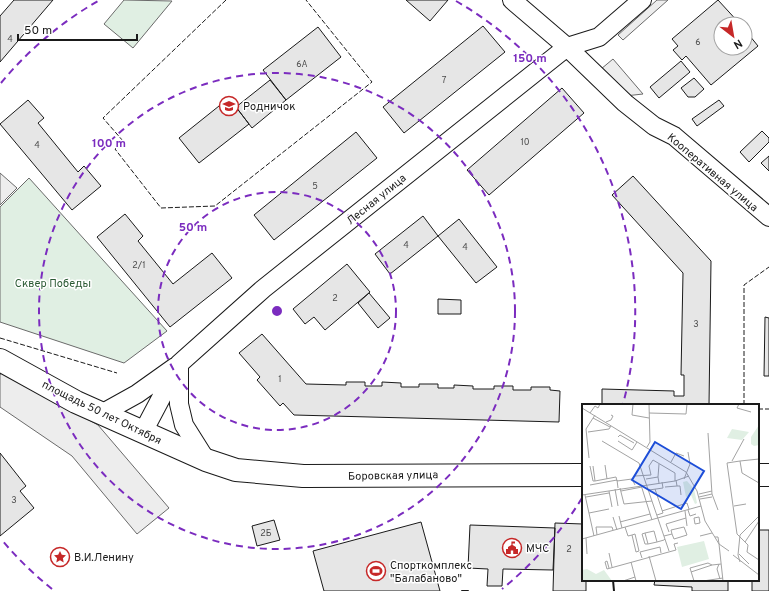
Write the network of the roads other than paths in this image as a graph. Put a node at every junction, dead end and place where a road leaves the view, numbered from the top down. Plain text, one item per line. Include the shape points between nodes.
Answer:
1 (512, 0) edge
2 (642, 0) edge
3 (567, 47) junction
4 (769, 217) edge
5 (0, 360) edge
6 (179, 364) junction
7 (101, 414) junction
8 (143, 432) junction
9 (206, 460) junction
10 (582, 475) edge

1 - 3 street, Кооперативная улица
2 - 3 street, Лесная улица via 599,37
3 - 4 street, Кооперативная улица via 625,103 654,126 674,136
3 - 6 street, Лесная улица via 263,289
5 - 7 main road, площадь 50 лет Октября
6 - 7 street via 137,394
6 - 8 street, Лесная улица
6 - 9 street via 179,404 184,425
7 - 8 main road, площадь 50 лет Октября
8 - 9 main road, площадь 50 лет Октября
9 - 10 main road, Боровская улица via 243,471 303,476

